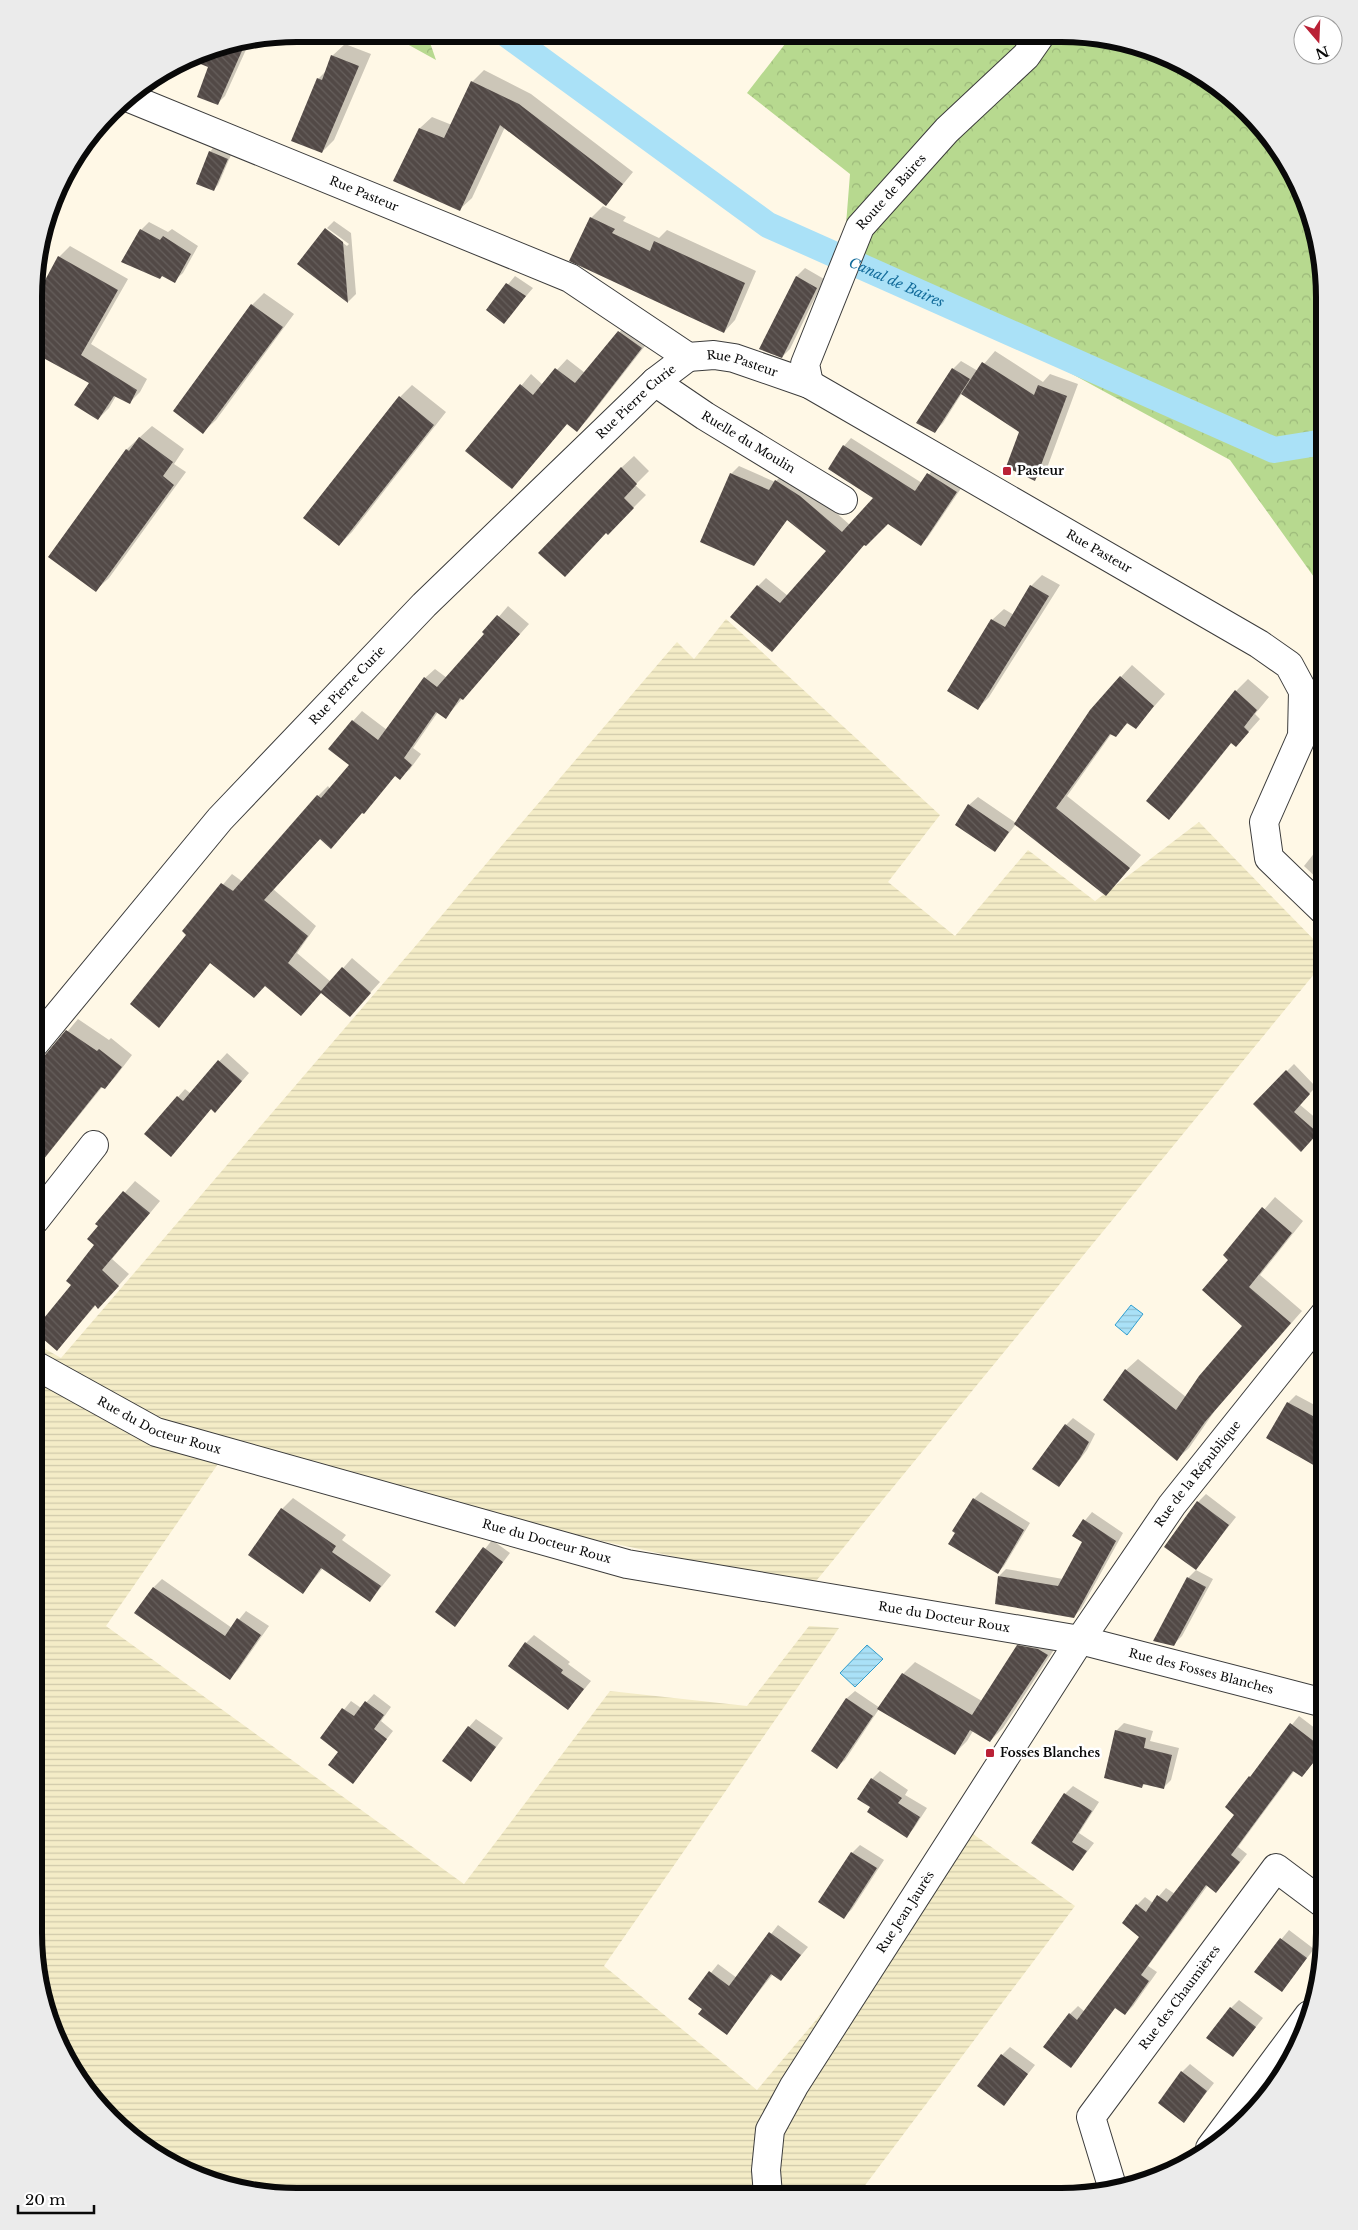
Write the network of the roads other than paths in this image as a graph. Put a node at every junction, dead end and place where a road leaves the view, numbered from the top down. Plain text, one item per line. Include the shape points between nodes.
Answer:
1 (1036, 42) edge
2 (136, 100) edge
3 (688, 357) junction
4 (655, 382) junction
5 (809, 384) junction
6 (843, 500) dead end
7 (1314, 690) edge
8 (1316, 904) edge
9 (43, 1032) edge
10 (94, 1145) dead end
11 (43, 1210) edge
12 (1316, 1325) edge
13 (43, 1370) edge
14 (1080, 1640) junction
15 (1316, 1701) edge
16 (1316, 1898) edge
17 (1293, 2036) edge
18 (1226, 2127) edge
19 (1111, 2183) edge
20 (767, 2188) edge

1 - 5 street, Route de Baires via 1026,56 947,130 860,227 805,364
2 - 3 street, Rue Pasteur via 570,278
3 - 4 street, Rue Pierre Curie
3 - 5 street, Rue Pasteur via 714,355 734,358
4 - 6 street, Ruelle du Moulin
4 - 9 street, Rue Pierre Curie via 424,605 220,819
5 - 7 street, Rue Pasteur via 1259,644 1289,665
7 - 8 street via 1302,736 1264,822 1268,858
10 - 11 street
12 - 14 street, Rue de la République via 1172,1505
13 - 14 street, Rue du Docteur Roux via 156,1432 627,1564
14 - 15 street, Rue des Fosses Blanches
14 - 20 street, Rue Jean Jaurès via 794,2086 770,2130
16 - 19 street, Rue des Chaumières via 1276,1868 1091,2117
17 - 18 street

